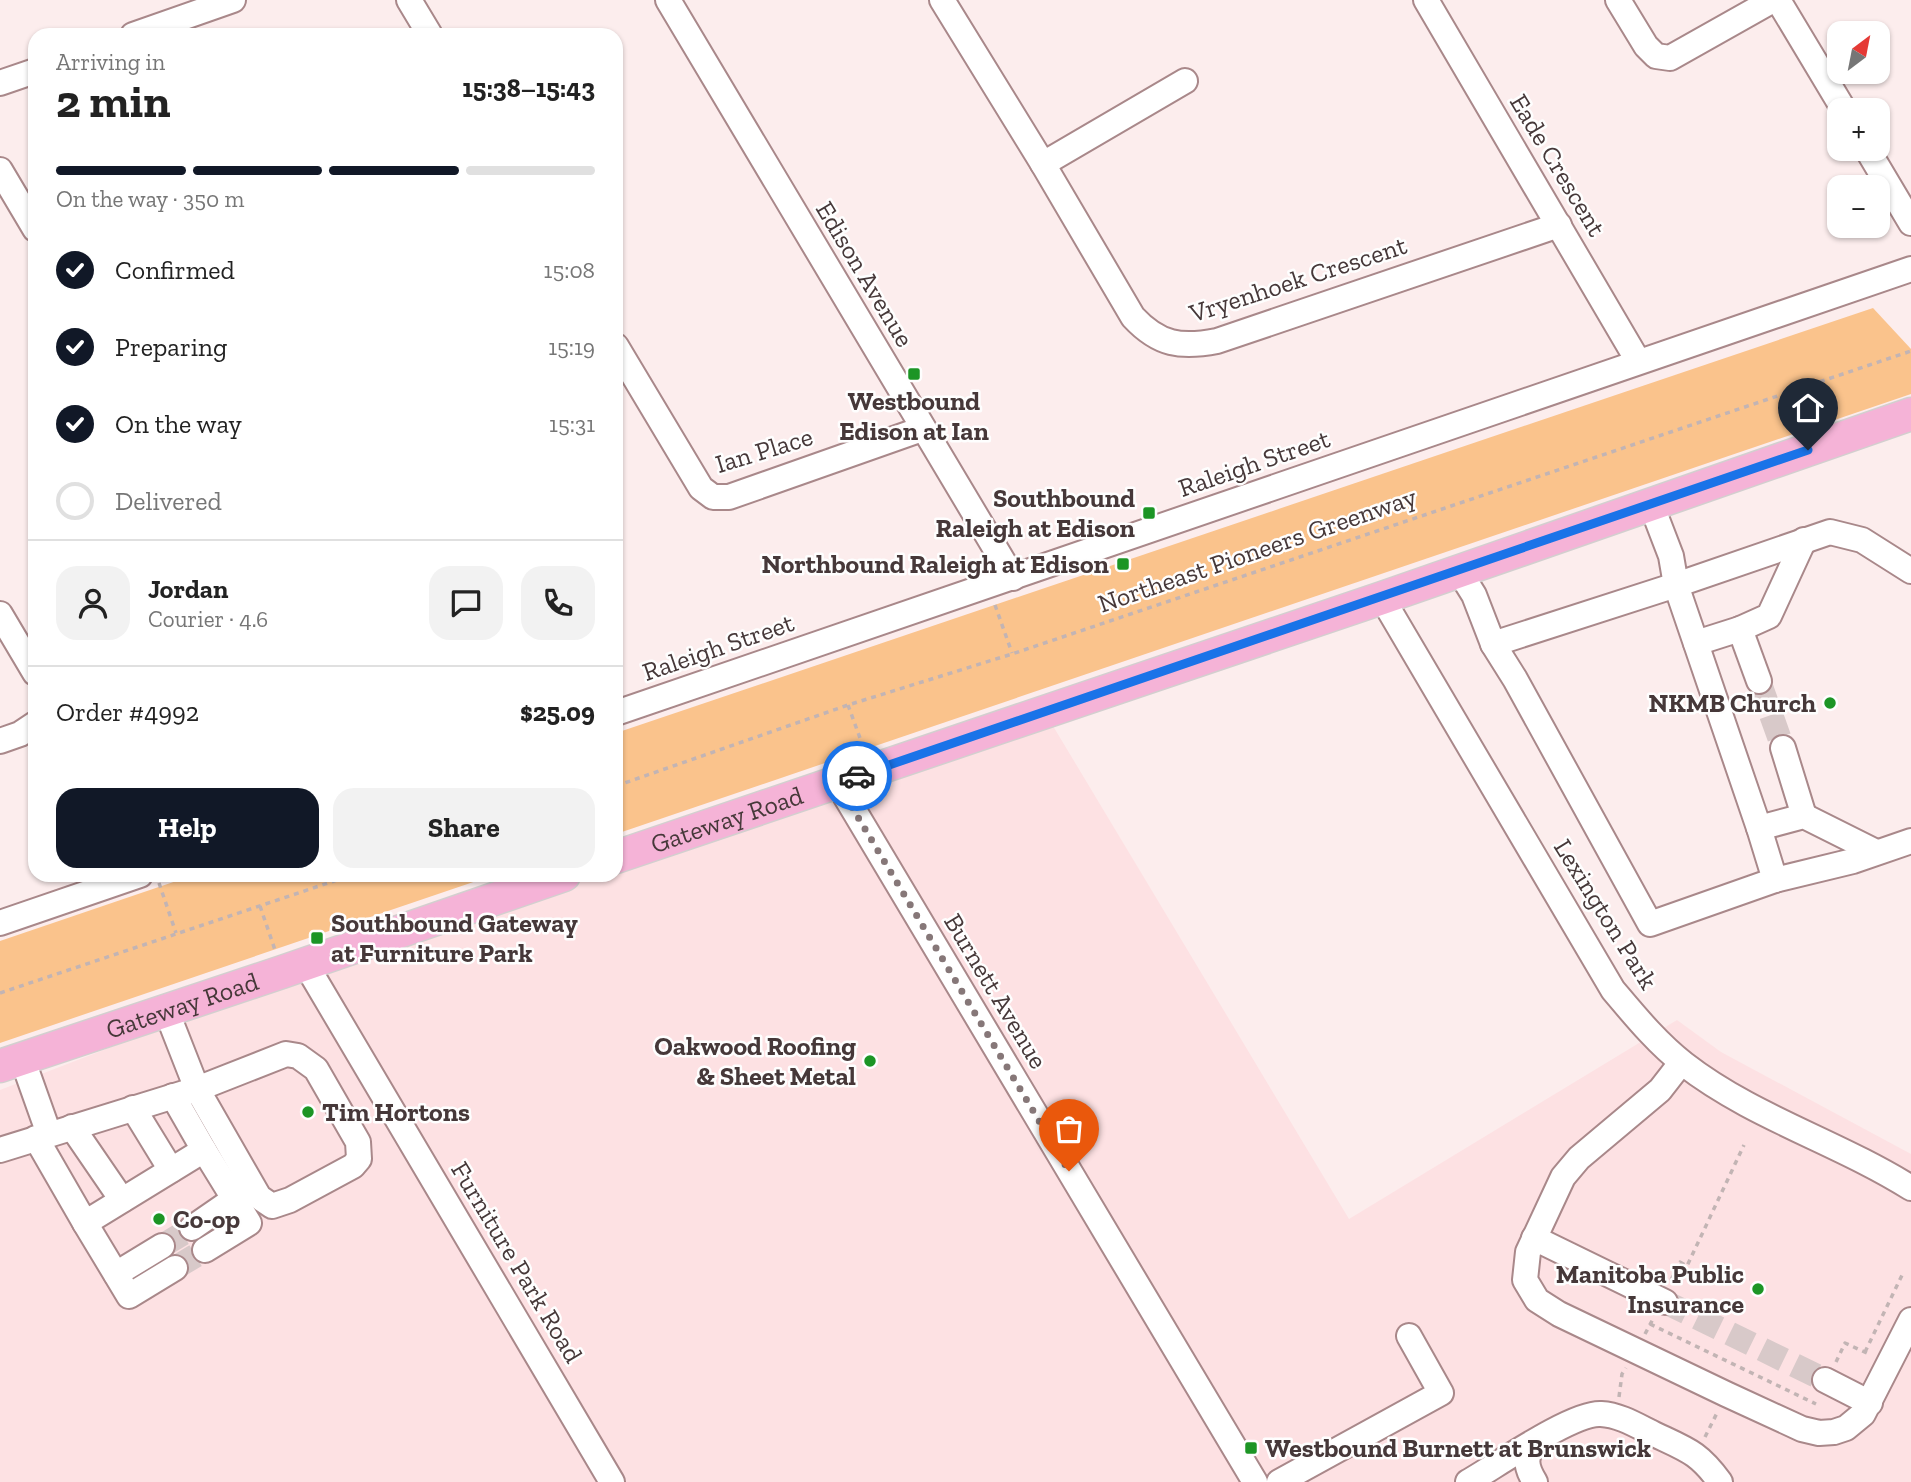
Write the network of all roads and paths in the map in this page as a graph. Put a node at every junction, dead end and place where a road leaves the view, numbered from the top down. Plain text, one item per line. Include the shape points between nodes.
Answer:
1 (233, 0) edge
2 (409, 0) edge
3 (668, 0) edge
4 (942, 0) edge
5 (1426, 0) edge
6 (1618, 0) edge
7 (1773, 0) edge
8 (1778, 0) edge
9 (173, 28) edge
10 (426, 28) edge
11 (28, 73) edge
12 (1185, 80) dead end
13 (0, 83) edge
14 (1837, 98) edge
15 (1874, 161) edge
16 (1043, 164) junction
17 (0, 170) edge
18 (28, 217) edge
19 (1911, 223) edge
20 (1559, 225) junction
21 (1911, 268) edge
22 (1911, 351) edge
23 (623, 358) edge
24 (1638, 361) junction
25 (1911, 414) edge
26 (922, 429) junction
27 (1651, 504) junction
28 (1804, 540) junction
29 (1459, 571) junction
30 (1911, 571) edge
31 (1013, 578) junction
32 (1676, 585) junction
33 (988, 586) junction
34 (1382, 598) junction
35 (0, 614) edge
36 (1740, 629) junction
37 (1696, 643) junction
38 (1493, 644) junction
39 (1012, 654) junction
40 (28, 661) edge
41 (1759, 681) tunnel mouth
42 (848, 705) junction
43 (623, 711) edge
44 (28, 729) edge
45 (0, 741) edge
46 (1783, 748) tunnel mouth
47 (872, 771) junction
48 (837, 782) junction
49 (623, 784) edge
50 (1804, 816) junction
51 (1759, 828) junction
52 (1911, 841) edge
53 (1876, 852) junction
54 (623, 856) edge
55 (1774, 880) junction
56 (133, 882) edge
57 (151, 882) edge
58 (331, 882) edge
59 (544, 882) edge
60 (260, 906) junction
61 (0, 923) edge
62 (176, 933) junction
63 (294, 968) junction
64 (0, 993) edge
65 (166, 1010) junction
66 (11, 1062) edge
67 (1681, 1063) junction
68 (197, 1089) junction
69 (173, 1096) junction
70 (133, 1108) junction
71 (53, 1133) junction
72 (1744, 1145) dead end
73 (0, 1150) edge
74 (204, 1150) junction
75 (171, 1170) junction
76 (1911, 1188) edge
77 (234, 1199) junction
78 (122, 1200) junction
79 (85, 1223) junction
80 (192, 1228) tunnel mouth
81 (1534, 1238) junction
82 (162, 1246) tunnel mouth
83 (205, 1250) tunnel mouth
84 (175, 1268) tunnel mouth
85 (1903, 1273) dead end
86 (116, 1274) junction
87 (1663, 1300) junction
88 (1911, 1320) edge
89 (1650, 1324) junction
90 (1409, 1336) dead end
91 (1636, 1351) junction
92 (1865, 1352) dead end
93 (1825, 1380) tunnel mouth
94 (1619, 1401) dead end
95 (1870, 1403) junction
96 (1816, 1404) dead end
97 (1537, 1441) junction
98 (1496, 1466) junction
99 (612, 1482) edge
100 (1255, 1482) edge
101 (1279, 1482) edge
102 (1468, 1482) edge
103 (1535, 1482) edge
104 (1720, 1482) edge

1 - 9 street
2 - 10 street
3 - 26 street, Edison Avenue
4 - 16 street, Vryenhoek Crescent
5 - 20 street, Eade Crescent
6 - 7 street via 1646,46 1656,56 1670,58
8 - 14 street
11 - 13 street
12 - 16 street
15 - 19 street
16 - 20 street, Vryenhoek Crescent via 1133,317 1146,331 1190,346 1217,341
17 - 18 street
20 - 24 street, Eade Crescent
21 - 24 street, Raleigh Street
22 - 39 path, Northeast Pioneers Greenway
23 - 26 street, Ian Place via 701,488 713,497 729,497
24 - 31 street, Raleigh Street
25 - 27 main road, Gateway Road
26 - 31 street, Edison Avenue
27 - 29 main road, Gateway Road
27 - 32 street via 1671,556
28 - 30 street via 1830,533 1862,540
28 - 32 street
28 - 36 street via 1769,616
29 - 34 main road, Gateway Road
29 - 38 street
31 - 33 street, Raleigh Street
32 - 37 street
32 - 38 street
33 - 39 path
33 - 43 street, Raleigh Street
34 - 47 main road, Gateway Road
34 - 67 street, Lexington Park via 1613,990
35 - 40 street
36 - 37 street
36 - 41 street
37 - 51 street
38 - 55 street via 1650,924
39 - 42 path, Northeast Pioneers Greenway
42 - 47 path
42 - 49 path, Northeast Pioneers Greenway
44 - 45 street
46 - 50 street
47 - 48 main road, Gateway Road
48 - 54 main road, Gateway Road
48 - 100 street, Burnett Avenue
50 - 51 street
50 - 53 street
51 - 55 street
52 - 53 street
53 - 55 street
56 - 61 street
57 - 62 path
58 - 60 path
59 - 63 main road, Gateway Road
60 - 62 path
60 - 63 path
62 - 64 path
63 - 65 main road, Gateway Road
63 - 99 street, Furniture Park Road
65 - 66 main road, Gateway Road
65 - 68 street
66 - 71 street
67 - 76 street, Lexington Park via 1724,1091
67 - 81 street via 1660,1090 1563,1177
68 - 68 street via 259,1198 272,1206 359,1159 358,1142 316,1069 298,1056 275,1056
68 - 69 street
69 - 70 street
69 - 74 street
70 - 71 street
70 - 75 street
71 - 73 street
71 - 78 street
71 - 79 street
72 - 87 path via 1687,1266 1680,1262
74 - 75 street
74 - 77 street
75 - 78 street
77 - 80 street
77 - 83 street via 249,1223
78 - 79 street
79 - 86 street
81 - 87 street
81 - 91 street via 1525,1280 1537,1300
82 - 86 street
84 - 86 street via 129,1296
85 - 92 path
87 - 89 path
88 - 95 street
89 - 91 path
89 - 96 path
90 - 101 street via 1441,1393
91 - 94 path via 1622,1374
91 - 95 street via 1811,1432 1846,1427
93 - 95 street
97 - 98 street
97 - 103 street via 1527,1458
97 - 104 street via 1578,1418 1613,1416 1689,1451 1703,1460
98 - 102 street
98 - 103 street

